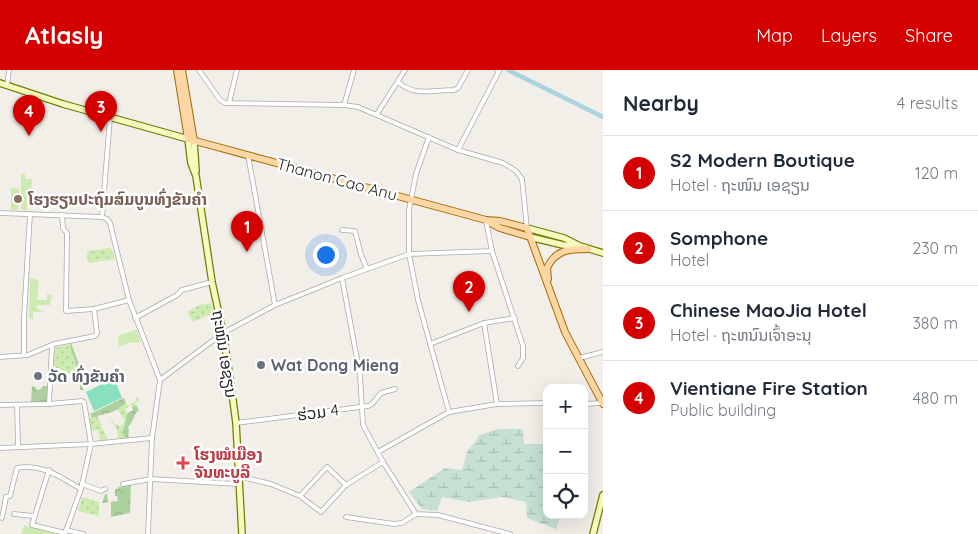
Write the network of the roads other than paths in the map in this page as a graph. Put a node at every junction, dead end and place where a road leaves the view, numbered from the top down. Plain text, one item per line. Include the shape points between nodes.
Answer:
1 (10, 70) edge
2 (177, 70) edge
3 (182, 70) edge
4 (199, 70) edge
5 (237, 70) edge
6 (354, 70) edge
7 (405, 70) edge
8 (468, 70) edge
9 (497, 70) edge
10 (398, 82) junction
11 (0, 83) edge
12 (7, 86) junction
13 (228, 103) junction
14 (344, 105) junction
15 (377, 114) junction
16 (110, 118) junction
17 (429, 137) junction
18 (191, 140) junction
19 (458, 150) junction
20 (248, 155) junction
21 (412, 199) junction
22 (0, 213) edge
23 (30, 214) junction
24 (62, 215) junction
25 (102, 217) junction
26 (486, 220) junction
27 (527, 228) junction
28 (342, 230) dead end
29 (530, 237) junction
30 (580, 246) junction
31 (588, 249) junction
32 (492, 251) junction
33 (603, 253) edge
34 (409, 254) junction
35 (367, 269) junction
36 (342, 278) junction
37 (212, 282) junction
38 (551, 295) junction
39 (129, 300) junction
40 (275, 305) junction
41 (94, 309) junction
42 (135, 318) junction
43 (516, 318) junction
44 (484, 323) junction
45 (223, 334) junction
46 (430, 344) junction
47 (52, 346) junction
48 (603, 352) edge
49 (24, 354) junction
50 (0, 357) edge
51 (578, 359) junction
52 (518, 366) dead end
53 (160, 380) junction
54 (395, 390) dead end
55 (543, 403) edge
56 (603, 403) edge
57 (49, 404) junction
58 (497, 404) junction
59 (588, 404) edge
60 (0, 405) edge
61 (17, 405) junction
62 (362, 406) junction
63 (449, 412) junction
64 (236, 423) junction
65 (152, 438) junction
66 (91, 444) junction
67 (18, 447) junction
68 (0, 448) edge
69 (378, 452) junction
70 (384, 462) junction
71 (49, 470) junction
72 (238, 476) junction
73 (151, 479) junction
74 (123, 484) dead end
75 (238, 484) junction
76 (346, 485) junction
77 (82, 487) junction
78 (105, 489) dead end
79 (603, 495) edge
80 (300, 496) junction
81 (14, 514) dead end
82 (416, 514) junction
83 (34, 516) junction
84 (346, 517) dead end
85 (2, 518) dead end
86 (66, 532) edge
87 (83, 534) edge
88 (148, 534) edge
89 (242, 534) edge
90 (510, 534) edge
91 (593, 534) edge

1 - 12 street
2 - 18 main road, ຖະໜົນ ເອຊຽນ
3 - 18 main road, ຖະໜົນ ເອຊຽນ
4 - 13 street via 220,100
5 - 13 street
6 - 14 street
7 - 10 street
8 - 10 street via 454,90 412,91
9 - 19 street
10 - 15 street
11 - 12 main road
12 - 16 main road
13 - 14 street
14 - 15 street
15 - 17 street
16 - 18 main road
16 - 25 street
17 - 19 street
17 - 21 street via 416,174
18 - 20 main road, Thanon Cao Anu
18 - 37 main road, ຖະໜົນ ເອຊຽນ
19 - 27 street via 503,163 520,174
20 - 21 main road, Thanon Cao Anu
20 - 40 street
21 - 26 main road, Thanon Cao Anu
21 - 34 street
22 - 23 street
23 - 24 street
23 - 49 street
24 - 25 street
24 - 41 street via 63,228 67,232 66,311
25 - 39 street via 110,223
26 - 27 main road, Thanon Cao Anu
26 - 29 main road, Thanon Cao Anu
26 - 32 street
27 - 29 main road
27 - 30 main road, Thanon Cao Anu
28 - 35 street via 355,230 360,255
29 - 30 main road, Thanon Cao Anu
29 - 38 main road
30 - 31 main road, Thanon Cao Anu
31 - 33 main road, Thanon Cao Anu
31 - 38 main road via 568,249 552,258 547,268
32 - 34 street
32 - 43 street
34 - 35 street
34 - 46 street
35 - 36 street
36 - 40 street
36 - 62 street via 360,375
37 - 42 street via 182,290
37 - 45 main road, ຖະໜົນ ເອຊຽນ
38 - 51 main road
39 - 41 street
39 - 42 street
40 - 45 street
41 - 47 street via 96,334
42 - 53 street
43 - 44 street
43 - 52 street via 523,346 523,358
44 - 46 street
44 - 58 street
45 - 53 street
45 - 64 main road, ຖະໜົນ ເອຊຽນ
46 - 63 street
47 - 49 street
47 - 57 street
48 - 51 street
49 - 50 street
51 - 56 main road
53 - 65 street
54 - 62 street, ຮ່ວມ 4 via 381,393 372,404
55 - 58 street
56 - 59 street
57 - 61 street
57 - 66 street via 84,402
58 - 63 street
60 - 61 street
61 - 67 street
62 - 64 street, ຮ່ວມ 4
62 - 69 street via 363,425
63 - 69 street
64 - 72 main road, ຖະໜົນ ເອຊຽນ
65 - 66 street
65 - 73 street
66 - 67 street
66 - 77 street
67 - 68 street
69 - 70 street
70 - 76 street
70 - 82 street
71 - 77 street
71 - 83 street
71 - 85 street via 17,468
72 - 75 main road, ຖະໜົນ ເອຊຽນ
72 - 80 street via 272,484
73 - 74 street
73 - 75 street
73 - 88 street
75 - 89 main road, ຖະໜົນ ເອຊຽນ
76 - 80 street via 321,512
76 - 80 street via 327,467
77 - 78 street
77 - 86 street
79 - 91 main road
81 - 83 street
82 - 84 street via 394,524
82 - 90 street via 438,515
83 - 86 street via 32,525 35,527
86 - 87 street

